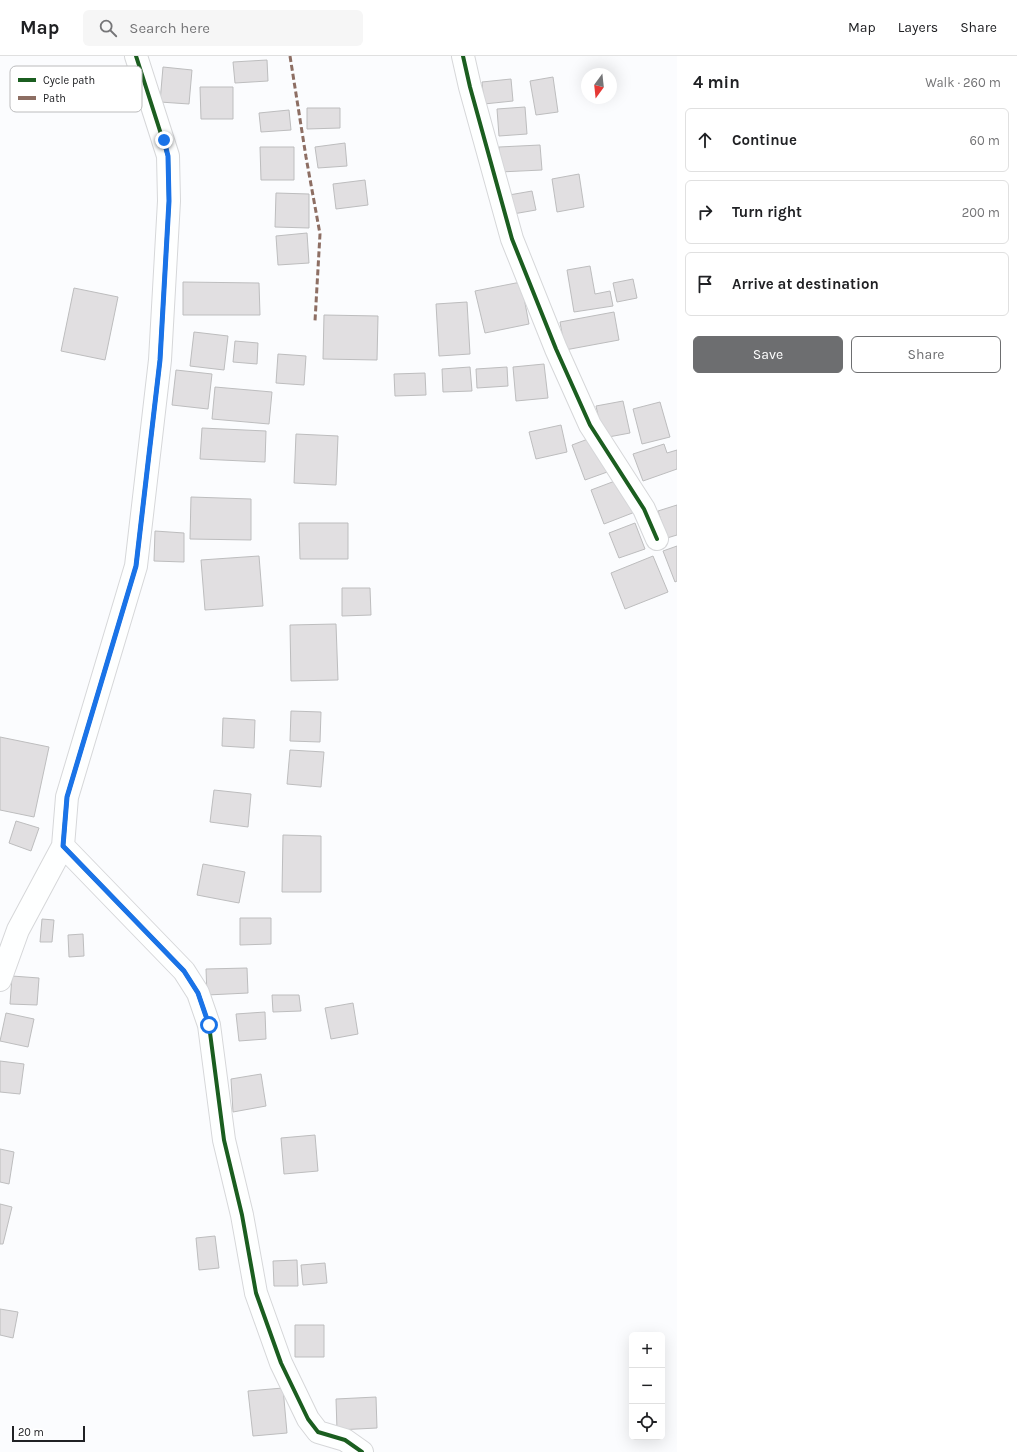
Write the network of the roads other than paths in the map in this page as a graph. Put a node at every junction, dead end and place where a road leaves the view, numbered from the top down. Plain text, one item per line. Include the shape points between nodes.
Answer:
1 (136, 56) edge
2 (463, 56) edge
3 (139, 66) edge
4 (142, 75) edge
5 (657, 540) dead end
6 (63, 846) junction
7 (0, 980) edge
8 (362, 1452) edge

1 - 3 street
2 - 5 street via 512,239 550,334 590,425 644,508
4 - 6 street via 168,156 169,201 160,360 136,566 67,797
6 - 7 street via 18,930
6 - 8 street via 184,971 198,993 209,1025 224,1140 242,1215 256,1294 281,1363 308,1419 318,1432 345,1440

